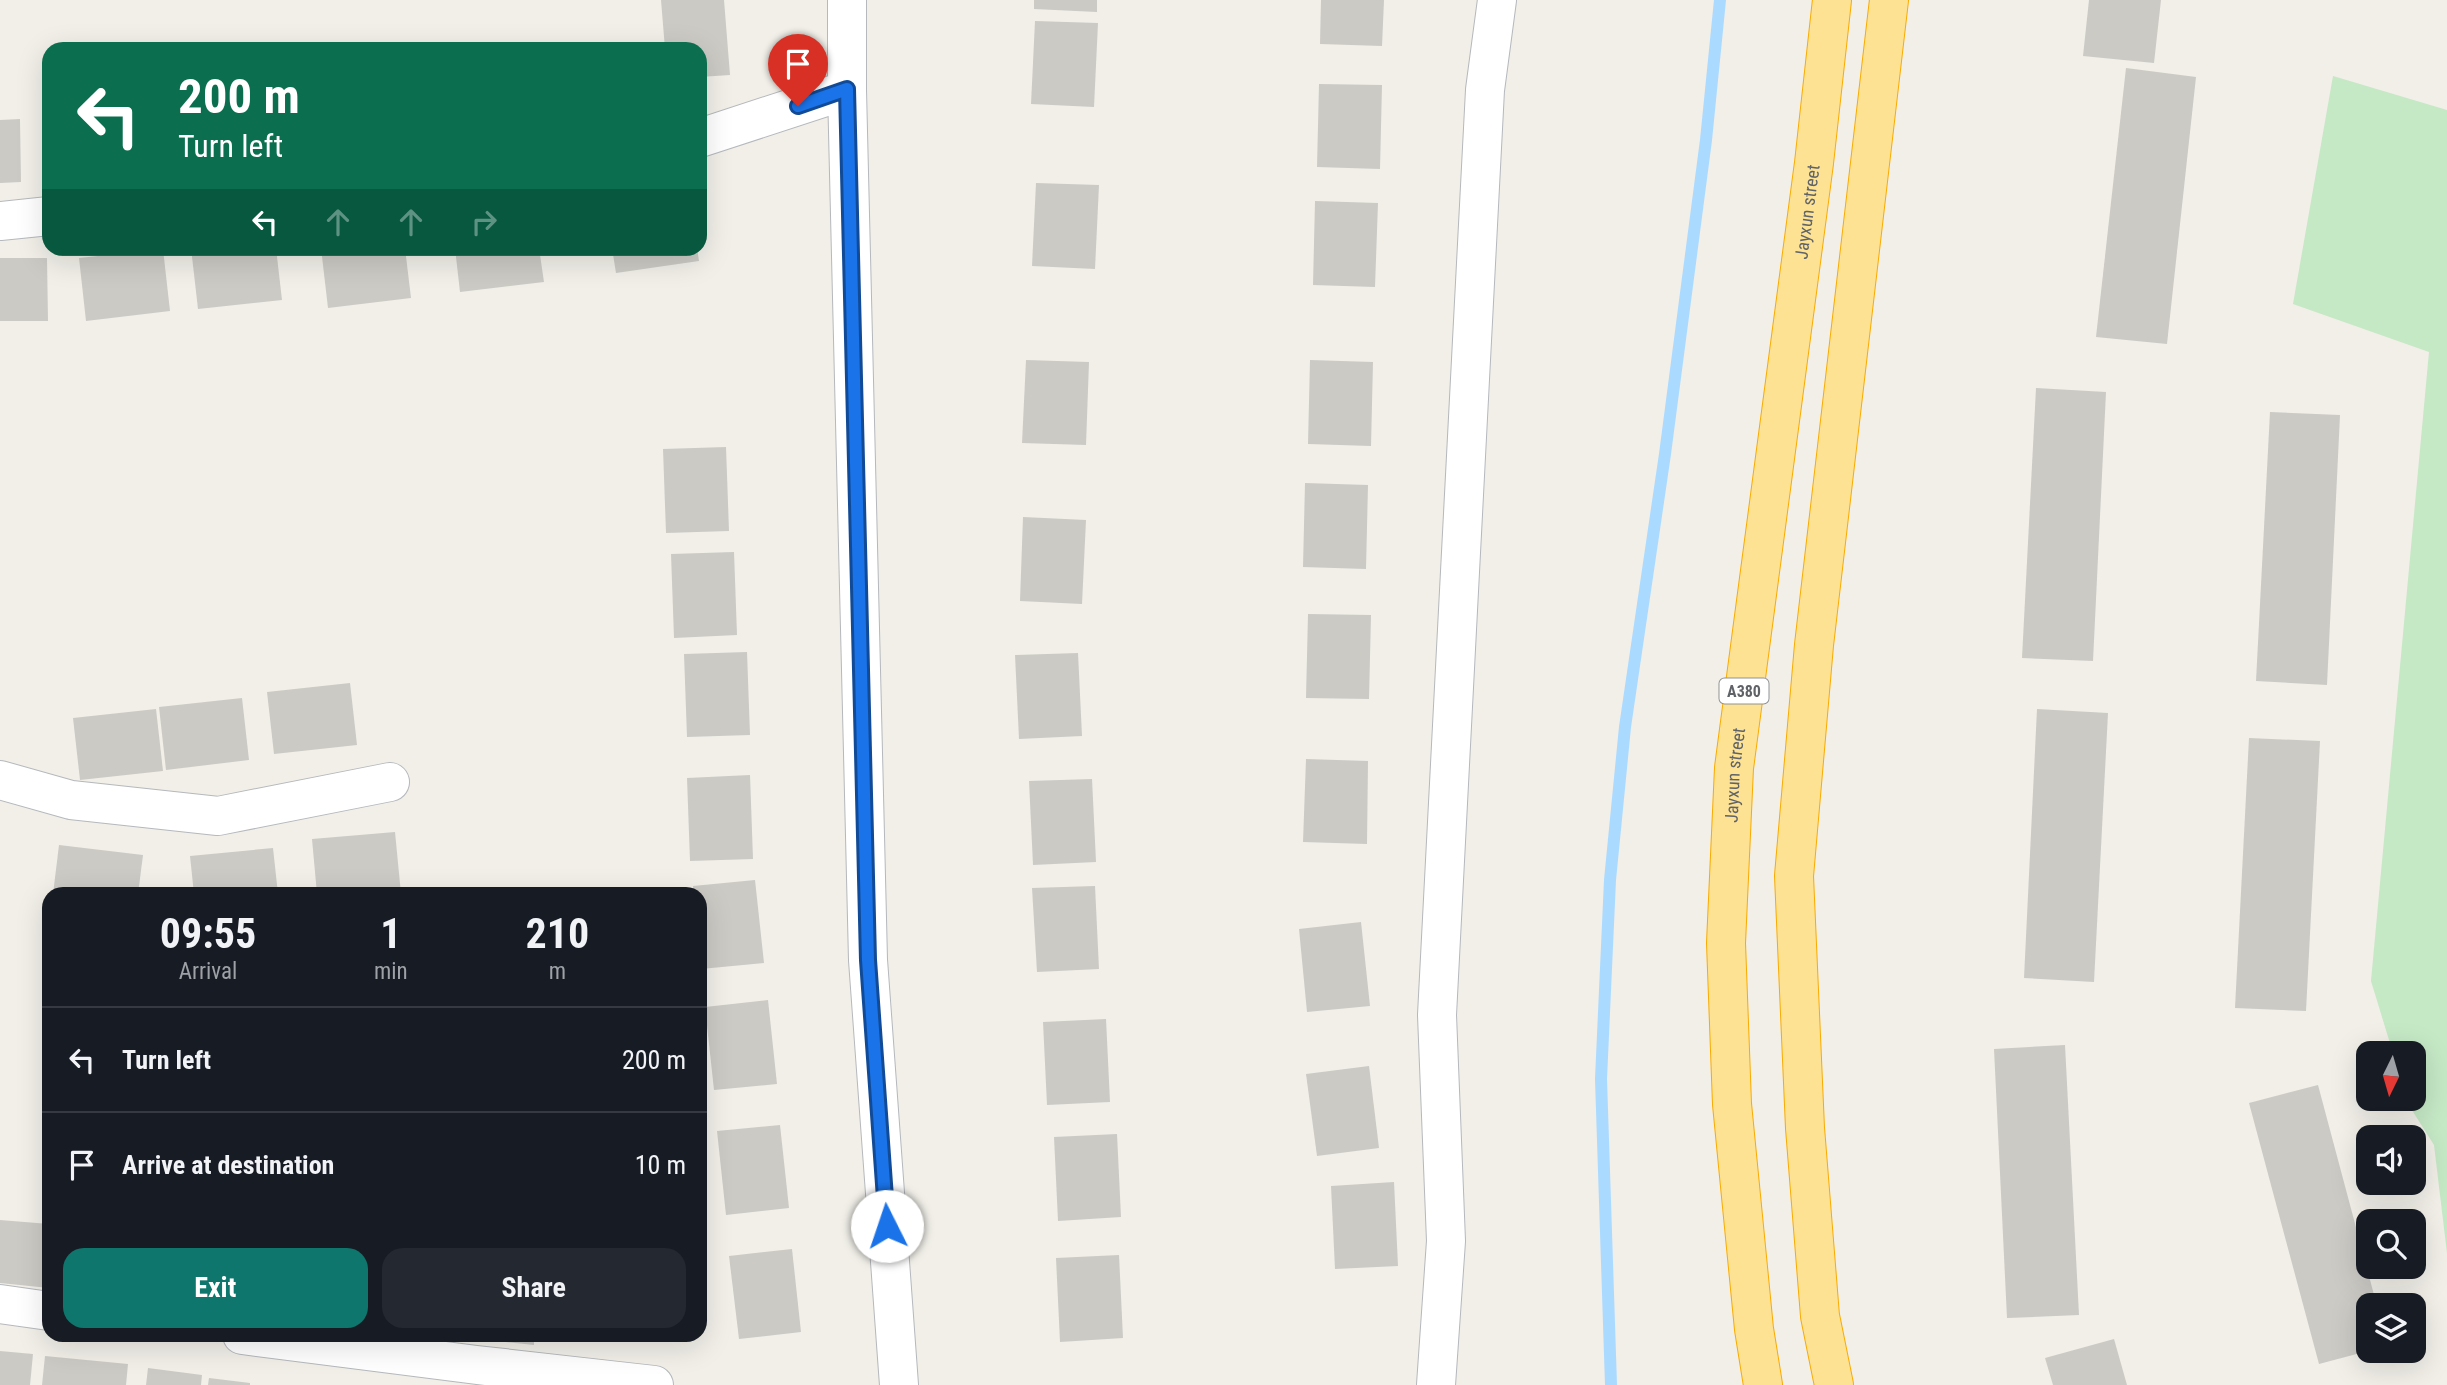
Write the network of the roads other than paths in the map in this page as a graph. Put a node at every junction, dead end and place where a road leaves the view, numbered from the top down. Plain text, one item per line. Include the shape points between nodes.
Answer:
1 (847, 0) edge
2 (1497, 0) edge
3 (1832, 0) edge
4 (1889, 0) edge
5 (847, 89) junction
6 (707, 136) edge
7 (42, 217) edge
8 (0, 221) edge
9 (0, 780) edge
10 (390, 782) dead end
11 (0, 1304) edge
12 (42, 1310) edge
13 (295, 1342) edge
14 (654, 1385) edge
15 (899, 1385) edge
16 (1436, 1385) edge
17 (1763, 1385) edge
18 (1834, 1385) edge

1 - 5 street
2 - 16 street via 1485,90 1437,1015 1446,1241
3 - 17 highway, Jayxun street / A380 via 1733,794 1726,943 1732,1104
4 - 18 highway via 1814,645 1794,876 1808,1168 1820,1316
5 - 6 street
5 - 15 street via 868,960
7 - 8 street
9 - 10 street via 71,800 218,816
11 - 12 street
13 - 14 street

